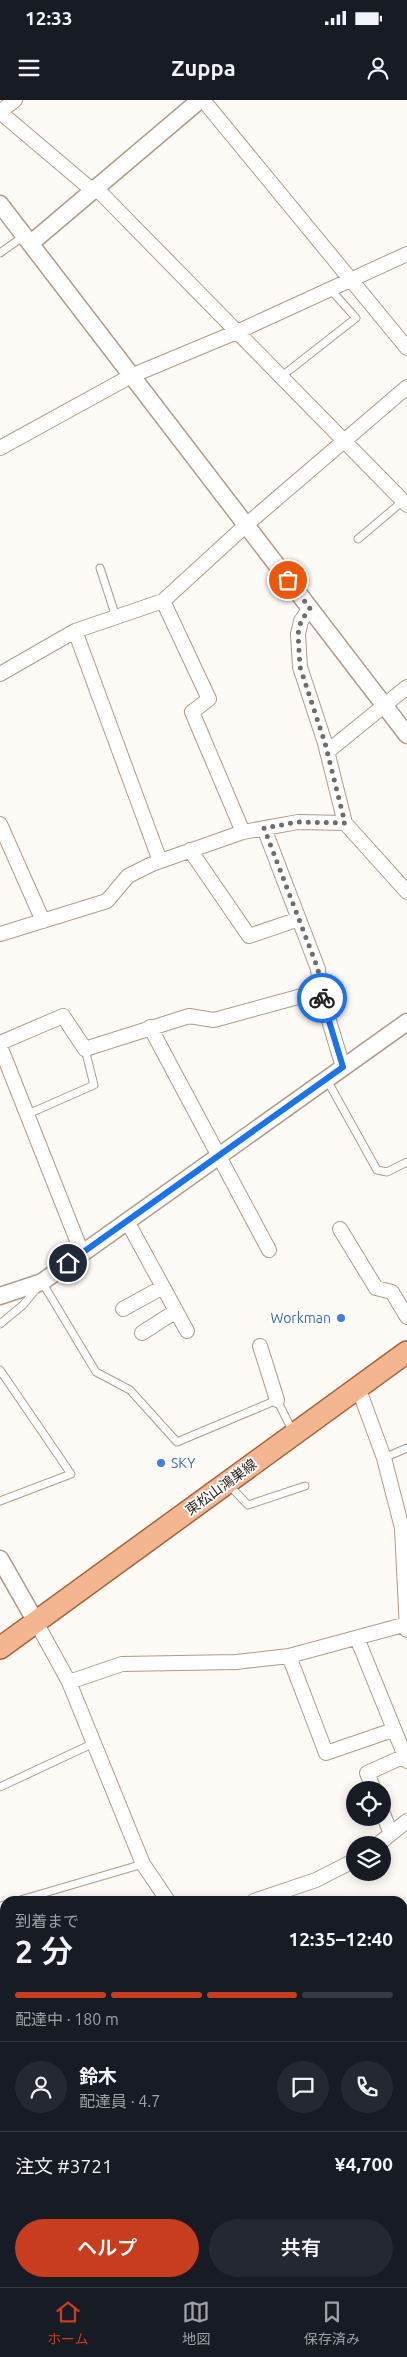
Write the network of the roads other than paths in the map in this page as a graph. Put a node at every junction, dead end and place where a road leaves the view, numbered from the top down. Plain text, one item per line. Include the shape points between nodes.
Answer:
1 (15, 100) edge
2 (202, 100) edge
3 (94, 189) junction
4 (0, 204) edge
5 (28, 239) junction
6 (0, 252) edge
7 (407, 254) edge
8 (349, 279) junction
9 (330, 289) junction
10 (239, 331) junction
11 (407, 348) edge
12 (131, 376) junction
13 (282, 376) junction
14 (407, 387) edge
15 (344, 440) junction
16 (0, 448) edge
17 (405, 503) edge
18 (246, 525) junction
19 (358, 539) dead end
20 (100, 568) dead end
21 (163, 601) junction
22 (310, 608) junction
23 (116, 617) junction
24 (75, 632) junction
25 (0, 674) edge
26 (407, 687) edge
27 (384, 706) junction
28 (407, 735) edge
29 (327, 752) junction
30 (345, 823) junction
31 (0, 824) edge
32 (264, 828) junction
33 (243, 832) junction
34 (190, 850) junction
35 (160, 861) junction
36 (407, 892) edge
37 (300, 919) junction
38 (43, 922) junction
39 (0, 934) edge
40 (320, 991) junction
41 (407, 1022) edge
42 (150, 1027) junction
43 (0, 1044) edge
44 (86, 1049) junction
45 (343, 1067) junction
46 (326, 1079) junction
47 (28, 1114) junction
48 (220, 1155) junction
49 (407, 1162) edge
50 (127, 1221) junction
51 (340, 1229) dead end
52 (269, 1250) dead end
53 (82, 1253) junction
54 (42, 1282) junction
55 (163, 1287) junction
56 (0, 1296) edge
57 (123, 1309) dead end
58 (176, 1311) junction
59 (407, 1317) edge
60 (0, 1324) edge
61 (187, 1331) dead end
62 (142, 1333) dead end
63 (260, 1346) dead end
64 (407, 1352) edge
65 (0, 1370) edge
66 (356, 1389) junction
67 (277, 1400) junction
68 (294, 1434) junction
69 (407, 1448) edge
70 (384, 1458) junction
71 (227, 1483) junction
72 (305, 1486) dead end
73 (0, 1501) edge
74 (0, 1559) edge
75 (36, 1622) junction
76 (406, 1626) edge
77 (357, 1638) junction
78 (0, 1648) edge
79 (289, 1656) junction
80 (69, 1682) junction
81 (393, 1730) junction
82 (94, 1743) junction
83 (406, 1759) edge
84 (370, 1781) edge
85 (0, 1787) edge
86 (407, 1821) edge
87 (389, 1826) edge
88 (392, 1834) junction
89 (389, 1836) edge
90 (143, 1864) junction
91 (346, 1865) edge
92 (34, 1896) edge
93 (165, 1896) edge
94 (269, 1896) edge

1 - 3 street via 0,112
2 - 3 street
2 - 8 street
3 - 5 street
3 - 10 street
4 - 5 street
5 - 6 lane
5 - 12 street
7 - 8 street
8 - 9 street
8 - 11 street
9 - 10 street
9 - 13 lane via 356,318
10 - 12 street
10 - 13 street
12 - 16 street
12 - 18 street
13 - 15 street
14 - 15 street
15 - 17 street
15 - 18 street
17 - 19 lane
18 - 21 street
18 - 22 street
20 - 23 lane
21 - 23 street
21 - 33 street via 209,699 192,712
22 - 27 street
22 - 29 street via 301,621 298,634 300,667
23 - 24 street
24 - 25 street
24 - 35 street
26 - 27 street
27 - 28 street
27 - 29 street
29 - 30 street
30 - 32 street via 298,822
30 - 36 street
31 - 38 street
32 - 33 street
32 - 37 street
33 - 34 street
34 - 35 street
34 - 37 street via 249,936
35 - 38 street via 128,876 107,901
37 - 40 street via 318,969
38 - 39 street
40 - 42 street via 214,1020 189,1016
40 - 45 street
41 - 45 street
42 - 44 street
42 - 48 street
43 - 44 street via 63,1016
43 - 47 street
44 - 47 lane via 94,1084
45 - 46 street
46 - 48 street
46 - 49 lane via 377,1170 387,1172
47 - 53 street
48 - 50 street
48 - 52 street
50 - 53 street
50 - 55 street
51 - 59 street via 376,1288 392,1292
53 - 54 street
54 - 56 street
54 - 60 lane via 23,1305
54 - 67 lane via 96,1372 130,1390 177,1442
55 - 57 street
55 - 58 street
58 - 61 street
58 - 62 street
63 - 67 street
64 - 66 main road, 東松山鴻巣線
65 - 73 lane via 71,1474
66 - 68 main road, 東松山鴻巣線
66 - 70 street
67 - 68 lane
68 - 71 main road, 東松山鴻巣線
69 - 70 lane
70 - 76 street via 402,1528
71 - 72 lane via 248,1505
71 - 75 main road, 東松山鴻巣線
74 - 75 street
75 - 78 main road, 東松山鴻巣線
75 - 80 street
76 - 77 street
77 - 79 street
77 - 81 street
79 - 80 street via 236,1662 122,1664
79 - 81 street via 326,1753
80 - 82 street
81 - 83 street
82 - 85 lane
82 - 90 street
83 - 84 street via 367,1773
86 - 88 street
87 - 88 street
88 - 89 street
90 - 92 lane
90 - 93 street
91 - 94 street via 316,1880

